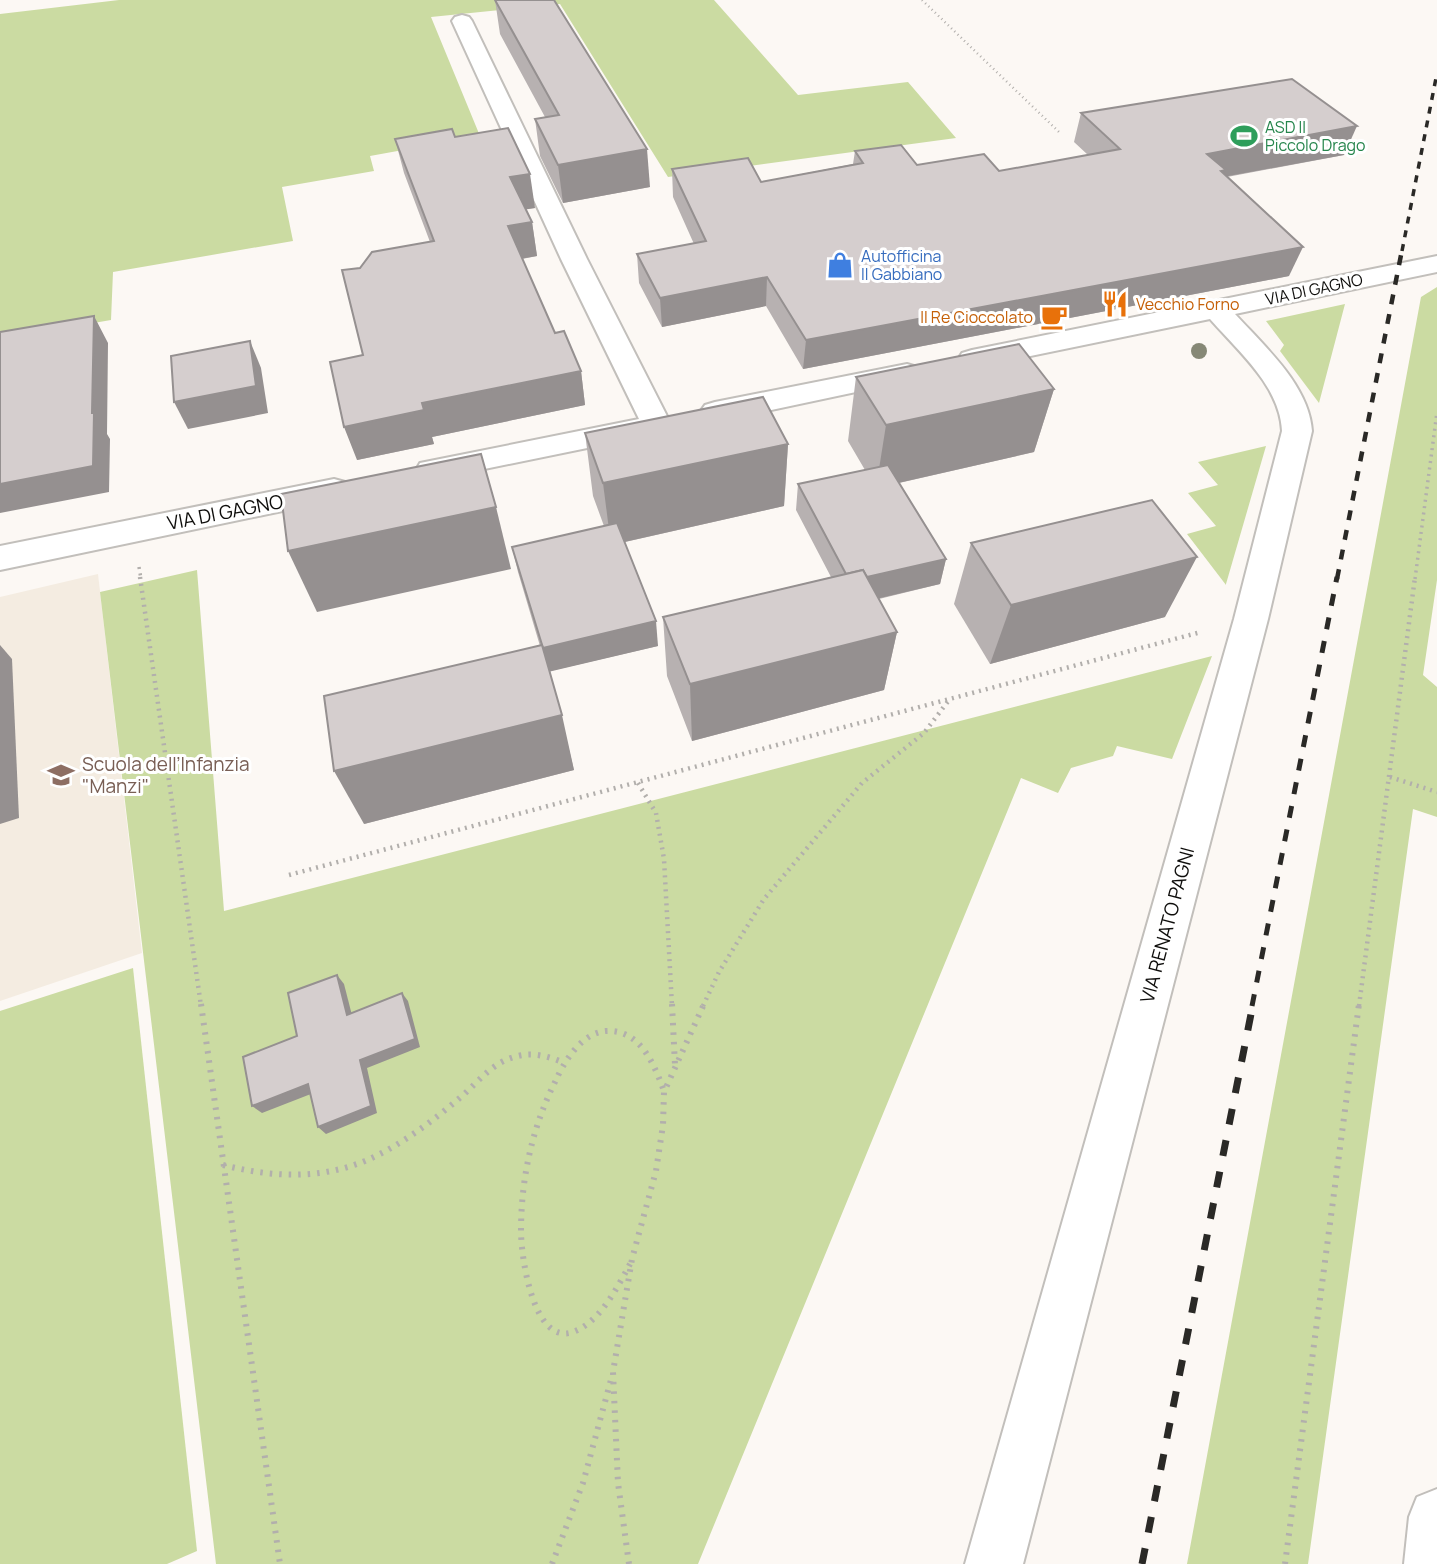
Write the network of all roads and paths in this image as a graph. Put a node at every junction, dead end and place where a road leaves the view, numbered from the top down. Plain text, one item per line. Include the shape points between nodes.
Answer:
1 (922, 0) edge
2 (462, 21) dead end
3 (1059, 131) dead end
4 (1437, 264) edge
5 (1216, 309) junction
6 (1437, 412) edge
7 (677, 420) junction
8 (409, 475) edge
9 (358, 485) edge
10 (134, 531) junction
11 (0, 558) edge
12 (1251, 619) junction
13 (949, 700) junction
14 (1390, 777) junction
15 (638, 783) junction
16 (1437, 792) edge
17 (289, 875) dead end
18 (565, 1063) junction
19 (675, 1066) junction
20 (664, 1092) junction
21 (223, 1166) junction
22 (632, 1259) junction
23 (613, 1371) junction
24 (1437, 1517) edge
25 (280, 1564) edge
26 (552, 1564) edge
27 (629, 1564) edge
28 (994, 1564) edge
29 (1285, 1564) edge
30 (1433, 1564) edge

1 - 3 path
2 - 7 street via 574,259
4 - 5 street, VIA DI GAGNO
5 - 7 street, VIA DI GAGNO
5 - 12 street, VIA RENATO PAGNI via 1290,398 1298,425
6 - 14 path
7 - 8 street, VIA DI GAGNO
9 - 10 street, VIA DI GAGNO
10 - 11 street, VIA DI GAGNO
10 - 21 path
12 - 13 path
12 - 28 street, VIA RENATO PAGNI
13 - 15 path
13 - 19 path via 924,733 840,806 764,899 719,972
14 - 16 path
14 - 29 path
15 - 17 path
15 - 19 path via 656,813 664,859
18 - 20 path via 592,1035 620,1031 636,1039 647,1053
18 - 21 path via 534,1054 515,1056 492,1068 400,1141 364,1161 317,1175 263,1176
18 - 22 path via 540,1119 522,1201 522,1257 540,1318 549,1329 565,1334 582,1328 602,1311
19 - 20 path
20 - 22 path via 656,1171
21 - 25 path
22 - 23 path
23 - 26 path via 583,1483
23 - 27 path via 618,1483
24 - 30 street

